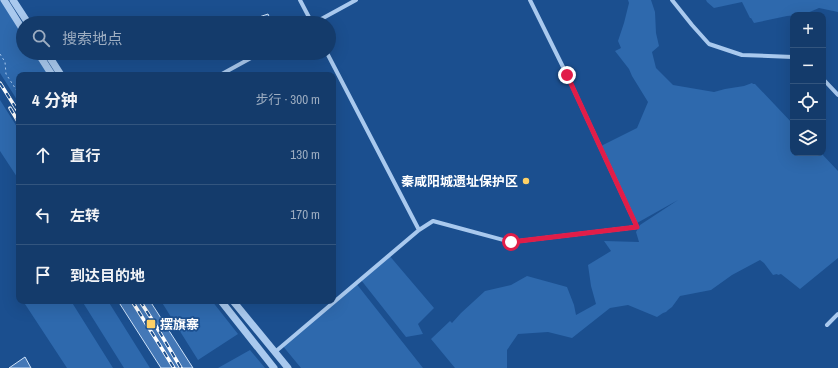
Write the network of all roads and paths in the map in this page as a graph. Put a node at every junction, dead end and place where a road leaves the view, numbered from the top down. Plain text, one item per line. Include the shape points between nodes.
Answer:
1 (4, 0) edge
2 (13, 0) edge
3 (300, 0) edge
4 (356, 0) edge
5 (530, 0) edge
6 (672, 0) edge
7 (23, 16) edge
8 (309, 16) edge
9 (326, 16) edge
10 (16, 19) edge
11 (0, 54) edge
12 (790, 57) edge
13 (42, 60) edge
14 (51, 60) edge
15 (247, 60) edge
16 (332, 60) edge
17 (50, 72) edge
18 (59, 72) edge
19 (225, 72) edge
20 (826, 83) edge
21 (16, 89) edge
22 (838, 95) edge
23 (419, 230) junction
24 (336, 300) edge
25 (223, 304) edge
26 (235, 304) edge
27 (332, 304) edge
28 (838, 314) edge
29 (827, 325) dead end
30 (275, 352) junction
31 (274, 368) edge
32 (288, 368) edge

1 - 10 street
2 - 7 street
3 - 8 street
4 - 9 street
5 - 23 street via 637,227 511,242 432,220
6 - 12 street via 709,44 742,56
11 - 21 path via 5,62 6,74
13 - 17 street
14 - 18 street
15 - 19 street
16 - 23 street
20 - 22 street
23 - 24 street
25 - 31 street
26 - 30 street
27 - 30 street
28 - 29 street
30 - 32 street

